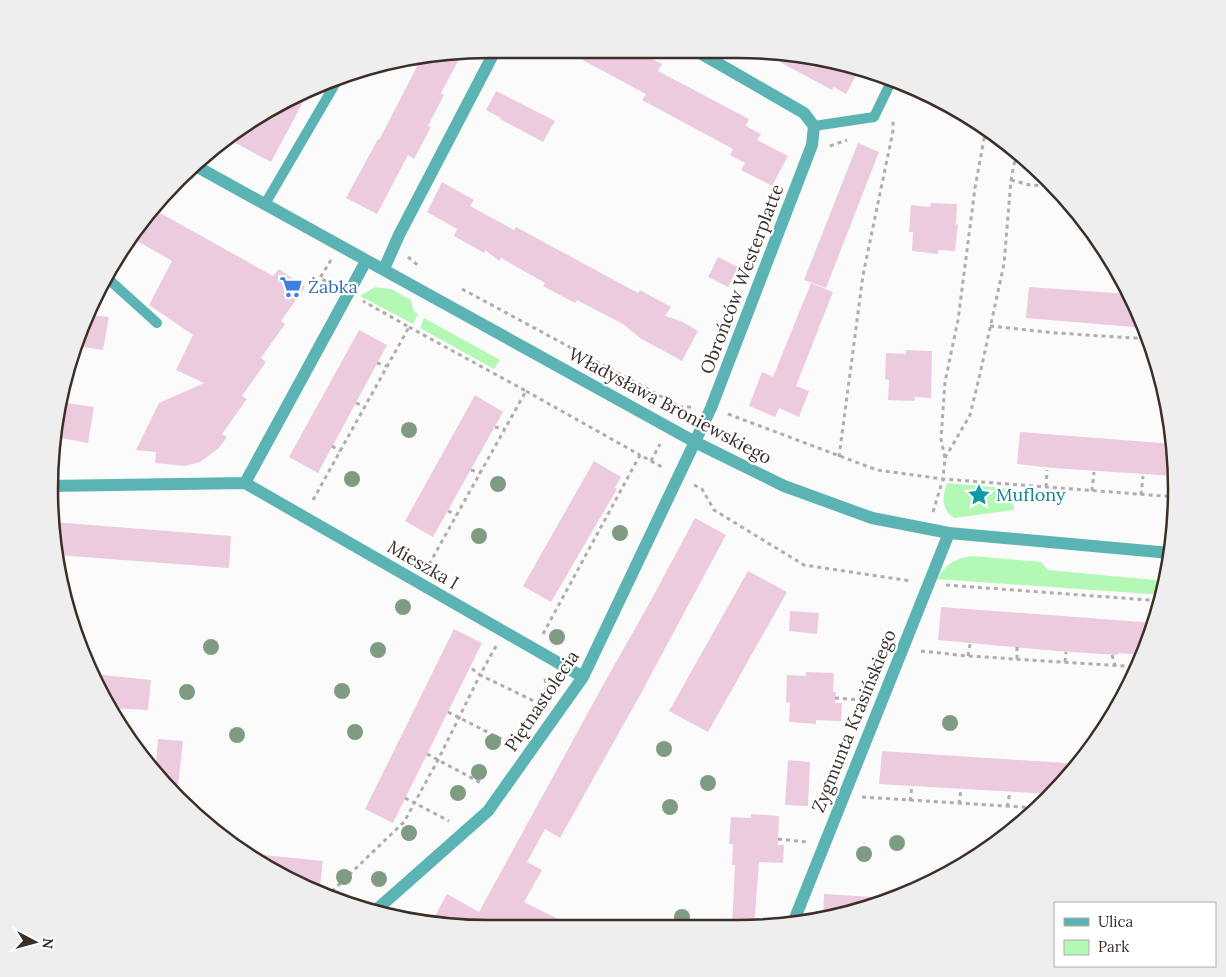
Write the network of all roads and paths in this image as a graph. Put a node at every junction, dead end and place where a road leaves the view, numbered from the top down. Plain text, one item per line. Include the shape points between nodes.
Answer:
1 (491, 58) edge
2 (709, 58) edge
3 (889, 85) edge
4 (334, 86) edge
5 (814, 126) junction
6 (893, 131) dead end
7 (985, 136) edge
8 (1016, 159) edge
9 (200, 168) edge
10 (1012, 180) junction
11 (1044, 186) edge
12 (265, 204) junction
13 (366, 261) junction
14 (384, 270) junction
15 (111, 281) edge
16 (360, 300) dead end
17 (157, 323) dead end
18 (990, 326) junction
19 (409, 327) junction
20 (1142, 338) edge
21 (377, 363) dead end
22 (387, 366) junction
23 (526, 391) junction
24 (356, 403) dead end
25 (365, 407) junction
26 (711, 408) junction
27 (495, 427) dead end
28 (504, 429) junction
29 (695, 442) junction
30 (332, 446) dead end
31 (340, 451) junction
32 (640, 455) dead end
33 (839, 457) junction
34 (945, 458) junction
35 (471, 470) dead end
36 (1047, 470) dead end
37 (1094, 472) dead end
38 (481, 473) junction
39 (1143, 476) dead end
40 (943, 479) junction
41 (245, 483) junction
42 (58, 486) edge
43 (1046, 487) junction
44 (1092, 491) junction
45 (614, 493) dead end
46 (1141, 495) junction
47 (619, 496) dead end
48 (1168, 497) edge
49 (313, 500) dead end
50 (448, 511) dead end
51 (457, 515) junction
52 (928, 529) junction
53 (949, 533) junction
54 (591, 535) dead end
55 (595, 541) dead end
56 (1164, 551) edge
57 (804, 565) dead end
58 (426, 569) dead end
59 (567, 577) dead end
60 (573, 580) dead end
61 (919, 582) dead end
62 (936, 584) dead end
63 (1154, 600) edge
64 (970, 644) dead end
65 (1017, 647) dead end
66 (919, 651) dead end
67 (1066, 652) dead end
68 (1112, 655) dead end
69 (968, 656) junction
70 (1017, 659) junction
71 (1065, 662) junction
72 (1115, 665) junction
73 (1130, 666) edge
74 (470, 667) dead end
75 (583, 677) junction
76 (835, 698) dead end
77 (881, 702) junction
78 (538, 703) dead end
79 (448, 712) dead end
80 (459, 717) junction
81 (523, 726) dead end
82 (515, 738) dead end
83 (511, 744) junction
84 (507, 751) dead end
85 (427, 754) dead end
86 (438, 760) junction
87 (488, 777) dead end
88 (483, 784) junction
89 (912, 786) dead end
90 (961, 789) dead end
91 (478, 790) dead end
92 (1010, 792) dead end
93 (861, 797) dead end
94 (405, 798) dead end
95 (910, 800) junction
96 (415, 802) junction
97 (959, 804) junction
98 (1007, 807) junction
99 (1027, 808) edge
100 (456, 816) dead end
101 (450, 822) junction
102 (444, 829) dead end
103 (778, 840) dead end
104 (824, 844) junction
105 (332, 890) edge
106 (381, 906) edge
107 (796, 916) edge

1 - 14 street
2 - 5 street via 804,113
3 - 5 lane via 874,117
4 - 12 lane
5 - 26 street, Obrońców Westerplatte via 812,146
6 - 33 path via 863,275
7 - 34 path via 946,382 941,439
8 - 10 path
9 - 12 street, Władysława Broniewskiego
10 - 11 path
10 - 18 path via 1004,264
12 - 13 street, Władysława Broniewskiego
13 - 14 street, Władysława Broniewskiego
13 - 41 street
14 - 29 street, Władysława Broniewskiego
15 - 17 lane
16 - 19 path
18 - 20 path
18 - 34 path via 970,416
19 - 22 path
19 - 23 path
21 - 22 path
22 - 25 path
23 - 28 path
23 - 32 path
24 - 25 path
25 - 31 path
26 - 29 street, Obrońców Westerplatte
26 - 33 path
27 - 28 path
28 - 38 path
29 - 52 street, Władysława Broniewskiego via 784,486 872,518
29 - 75 street, Piętnastolecia
30 - 31 path
31 - 49 path
33 - 40 path via 877,470
34 - 40 path
35 - 38 path
36 - 43 path
37 - 44 path
38 - 51 path
39 - 46 path
40 - 43 path
40 - 52 path
41 - 42 street
41 - 75 street, Mieszka I
43 - 44 path
44 - 46 path
45 - 47 path
46 - 48 path
50 - 51 path
51 - 58 path
52 - 53 street, Władysława Broniewskiego
53 - 56 street, Władysława Broniewskiego
53 - 77 street, Zygmunta Krasińskiego
54 - 55 path
57 - 61 path
59 - 60 path
62 - 63 path
64 - 69 path
65 - 70 path
66 - 69 path
67 - 71 path
68 - 72 path
69 - 70 path
70 - 71 path
71 - 72 path
72 - 73 path
74 - 80 path via 480,674
75 - 106 street, Piętnastolecia via 488,811
76 - 77 path
77 - 104 street, Zygmunta Krasińskiego
78 - 81 path
79 - 80 path
80 - 83 path
80 - 86 path
82 - 83 path
83 - 84 path
85 - 86 path
86 - 88 path
86 - 96 path
87 - 88 path
88 - 91 path
89 - 95 path
90 - 97 path
92 - 98 path
93 - 95 path
94 - 96 path
95 - 97 path
96 - 101 path
96 - 105 path via 404,822
97 - 98 path
98 - 99 path
100 - 101 path
101 - 102 path
103 - 104 path
104 - 107 street, Zygmunta Krasińskiego

